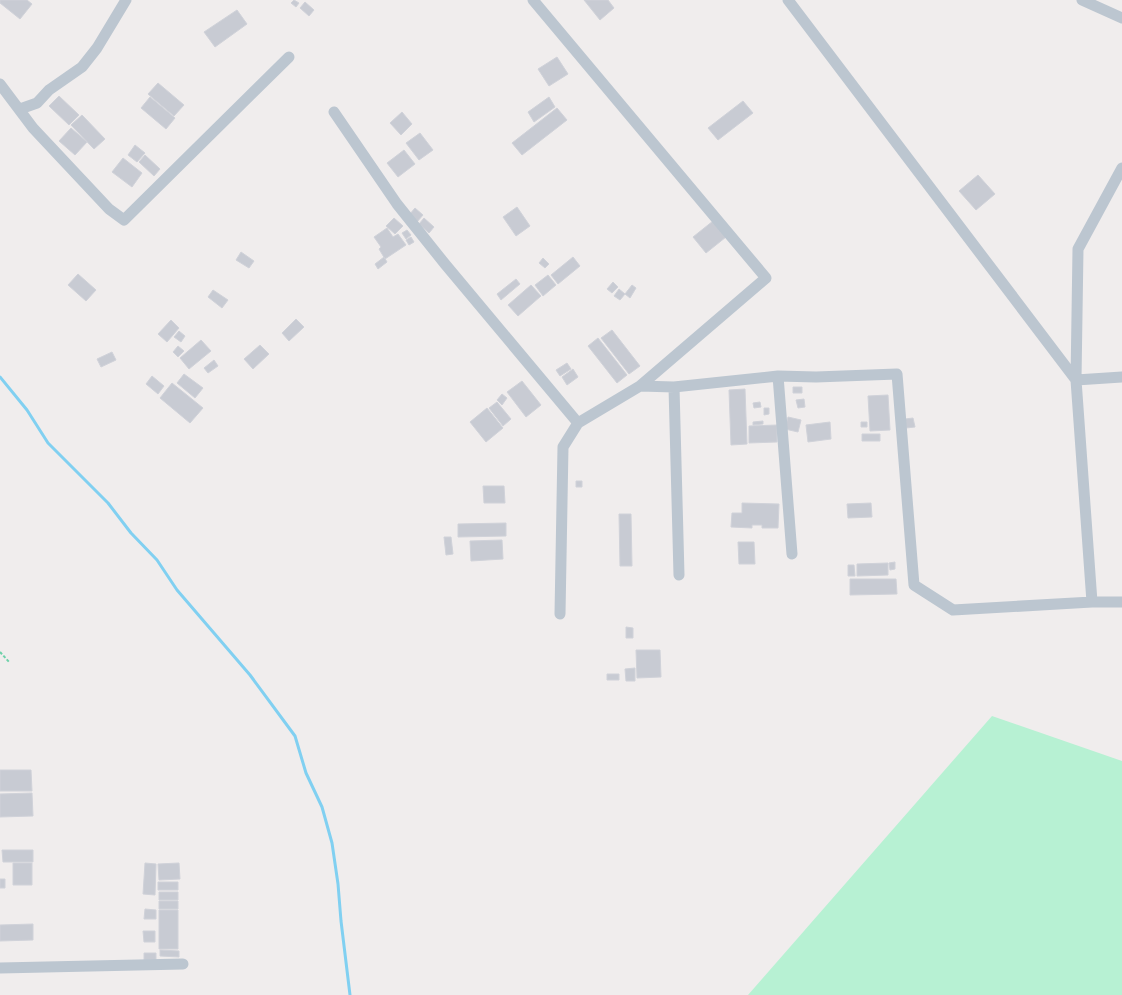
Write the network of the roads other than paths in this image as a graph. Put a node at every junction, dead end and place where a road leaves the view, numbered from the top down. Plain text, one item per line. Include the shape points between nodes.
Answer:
1 (126, 0) edge
2 (533, 0) edge
3 (788, 0) edge
4 (1082, 0) edge
5 (1122, 18) edge
6 (289, 57) dead end
7 (0, 84) edge
8 (20, 109) junction
9 (334, 112) dead end
10 (1122, 168) edge
11 (778, 376) junction
12 (1122, 378) edge
13 (1076, 380) junction
14 (640, 386) junction
15 (674, 386) junction
16 (578, 423) junction
17 (792, 554) dead end
18 (680, 576) dead end
19 (1092, 602) junction
20 (1122, 602) edge
21 (560, 614) dead end
22 (183, 964) dead end
23 (0, 968) edge

1 - 8 street via 82,67 49,90 37,103
2 - 14 street via 766,278
3 - 13 street
4 - 5 street
6 - 8 street via 124,220 109,209 33,128
7 - 8 street
9 - 16 street via 397,204
10 - 13 street via 1078,249
11 - 15 street
11 - 17 street
11 - 19 street via 897,374 914,585 953,610
12 - 13 street
13 - 19 street
14 - 15 street
14 - 16 street
15 - 18 street
16 - 21 street via 563,448
19 - 20 street
22 - 23 street

